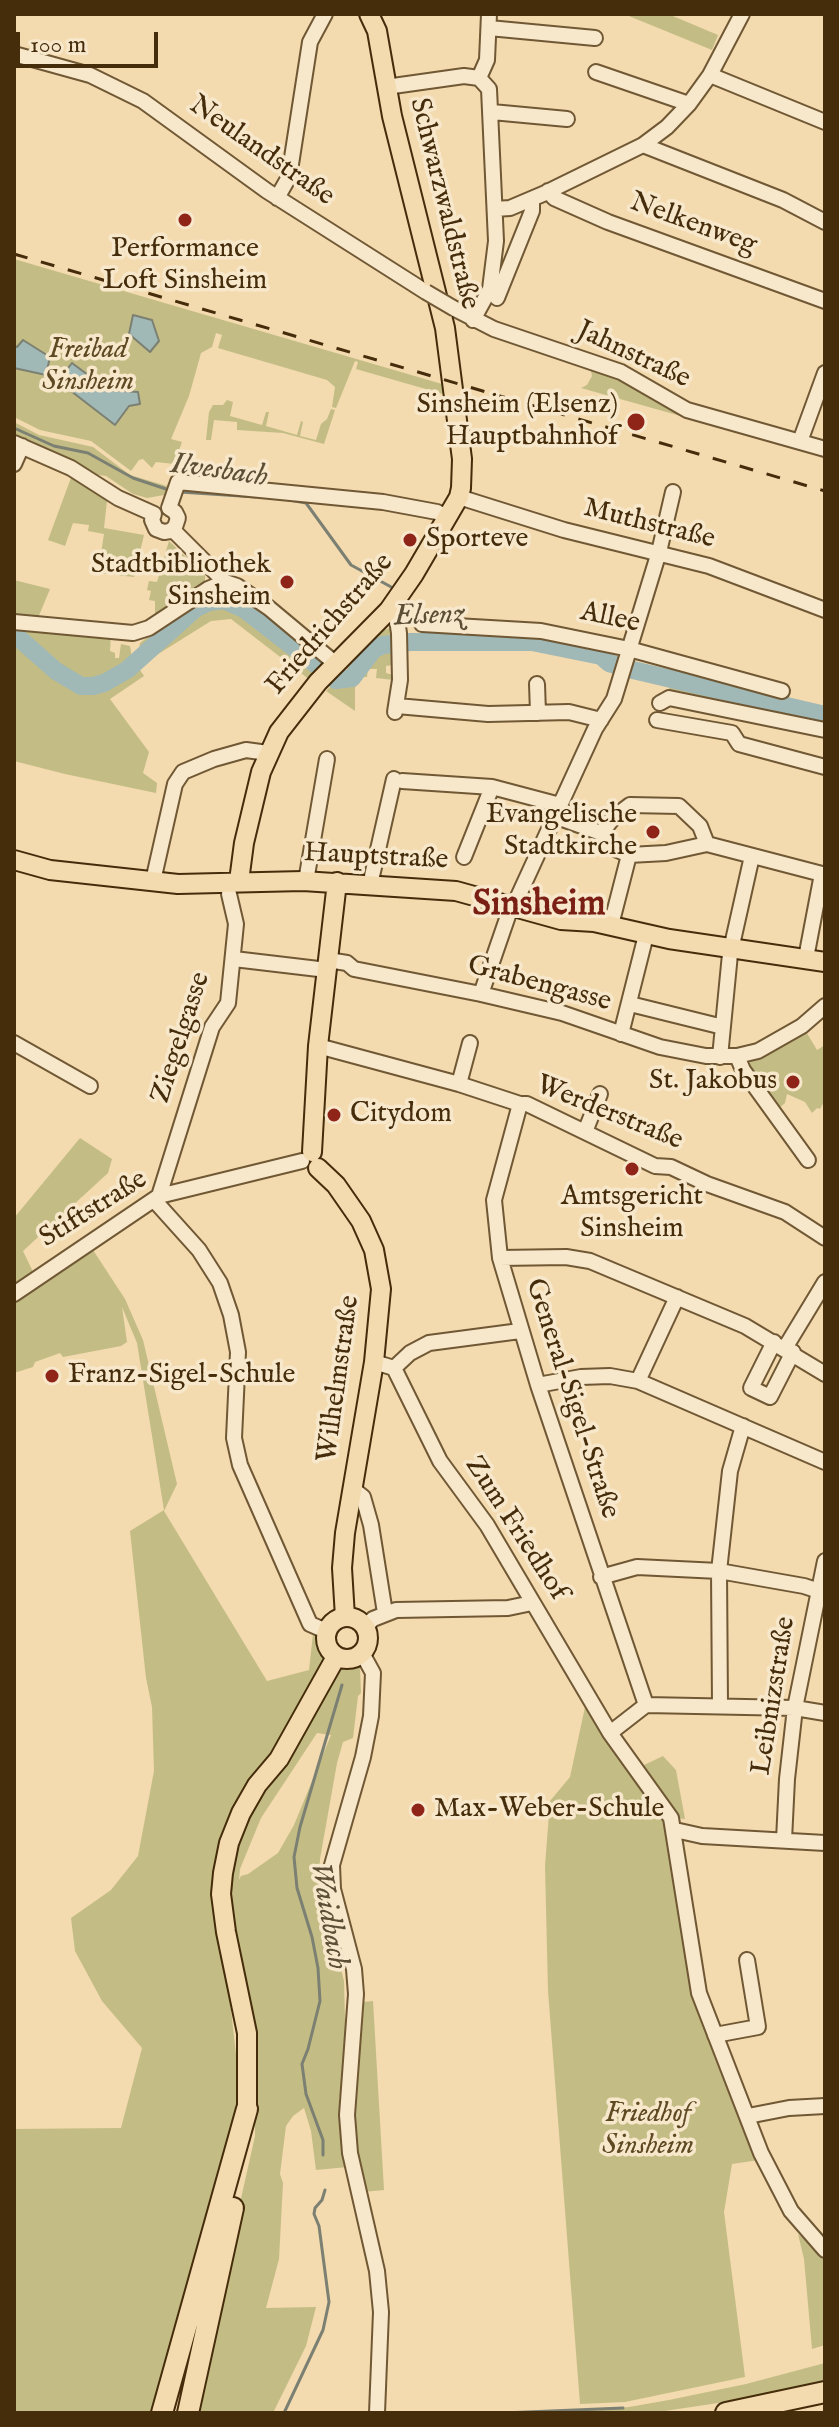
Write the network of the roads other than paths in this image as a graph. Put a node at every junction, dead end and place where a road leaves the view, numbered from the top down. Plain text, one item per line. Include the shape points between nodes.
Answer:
1 (325, 14) edge
2 (369, 14) edge
3 (742, 14) edge
4 (489, 21) edge
5 (595, 38) dead end
6 (14, 54) edge
7 (596, 72) dead end
8 (710, 75) junction
9 (479, 78) junction
10 (386, 87) junction
11 (689, 104) junction
12 (492, 112) junction
13 (567, 119) dead end
14 (825, 122) edge
15 (643, 145) junction
16 (548, 191) junction
17 (277, 198) junction
18 (532, 199) junction
19 (495, 209) junction
20 (825, 222) edge
21 (426, 292) joint
22 (497, 298) dead end
23 (825, 301) edge
24 (473, 320) junction
25 (825, 373) edge
26 (455, 409) joint
27 (802, 436) dead end
28 (18, 445) edge
29 (825, 449) edge
30 (14, 464) edge
31 (673, 492) dead end
32 (173, 496) junction
33 (459, 497) junction
34 (154, 514) junction
35 (447, 517) junction
36 (173, 530) junction
37 (659, 552) junction
38 (225, 582) junction
39 (389, 610) junction
40 (825, 610) edge
41 (14, 622) edge
42 (422, 624) dead end
43 (625, 661) junction
44 (328, 672) junction
45 (537, 684) dead end
46 (782, 691) dead end
47 (660, 703) dead end
48 (607, 710) junction
49 (538, 713) junction
50 (657, 720) dead end
51 (825, 730) edge
52 (268, 753) junction
53 (327, 759) dead end
54 (825, 767) edge
55 (492, 787) junction
56 (557, 810) junction
57 (601, 833) junction
58 (244, 843) junction
59 (707, 844) junction
60 (629, 855) junction
61 (752, 856) junction
62 (464, 857) dead end
63 (14, 860) edge
64 (372, 876) dead end
65 (153, 881) junction
66 (306, 881) junction
67 (337, 882) junction
68 (203, 883) junction
69 (234, 888) junction
70 (611, 925) junction
71 (646, 935) junction
72 (731, 949) junction
73 (806, 958) junction
74 (234, 959) junction
75 (825, 962) edge
76 (328, 965) junction
77 (481, 994) junction
78 (630, 1004) junction
79 (825, 1006) edge
80 (723, 1027) junction
81 (621, 1034) junction
82 (14, 1043) edge
83 (470, 1043) dead end
84 (318, 1046) junction
85 (737, 1056) junction
86 (720, 1057) junction
87 (459, 1084) junction
88 (90, 1086) dead end
89 (600, 1094) dead end
90 (520, 1104) junction
91 (585, 1132) junction
92 (808, 1160) dead end
93 (311, 1161) junction
94 (156, 1198) junction
95 (825, 1238) edge
96 (500, 1258) junction
97 (825, 1282) edge
98 (14, 1294) edge
99 (677, 1297) junction
100 (520, 1331) junction
101 (784, 1347) junction
102 (374, 1362) junction
103 (394, 1368) junction
104 (825, 1374) edge
105 (638, 1381) junction
106 (538, 1385) junction
107 (743, 1426) junction
108 (825, 1462) edge
109 (353, 1489) junction
110 (825, 1561) edge
111 (719, 1571) junction
112 (601, 1577) junction
113 (822, 1591) edge
114 (532, 1603) junction
115 (385, 1613) junction
116 (345, 1617) junction
117 (365, 1627) junction
118 (326, 1631) junction
119 (362, 1653) junction
120 (336, 1657) junction
121 (646, 1705) junction
122 (720, 1705) junction
123 (795, 1708) junction
124 (825, 1713) edge
125 (610, 1733) junction
126 (675, 1830) junction
127 (784, 1840) junction
128 (825, 1843) edge
129 (747, 1960) dead end
130 (715, 2035) junction
131 (825, 2106) edge
132 (247, 2109) junction
133 (748, 2116) junction
134 (825, 2250) edge
135 (825, 2392) edge
136 (162, 2413) edge
137 (188, 2413) edge
138 (377, 2413) edge
139 (726, 2413) edge

1 - 17 street via 310,42 289,177
2 - 10 main road, Schwarzwaldstraße
3 - 8 street
4 - 5 street
4 - 9 street via 487,60
6 - 17 street, Neulandstraße via 90,75 143,101
7 - 11 street
8 - 11 street
8 - 14 street
9 - 10 street
9 - 12 street via 489,89
10 - 26 main road, Schwarzwaldstraße via 445,328
11 - 15 street
12 - 13 street
12 - 19 street
15 - 16 street
15 - 20 street
16 - 18 street
16 - 23 street, Nelkenweg via 608,222
17 - 21 street, Neulandstraße
18 - 19 street
18 - 22 street
19 - 24 street via 492,280
21 - 24 street, Jahnstraße, bridge
24 - 29 street, Jahnstraße via 621,372 687,410
25 - 27 street
26 - 33 main road, Friedrichstraße via 462,459
28 - 30 street
28 - 34 street
31 - 37 street
32 - 34 street
32 - 35 street via 178,482 367,500
32 - 36 street via 178,518
33 - 35 main road, Friedrichstraße
33 - 37 street, Muthstraße via 550,527
34 - 36 street via 156,529
35 - 39 main road, Friedrichstraße
36 - 38 street
37 - 40 street, Muthstraße
37 - 43 street
38 - 41 street via 133,633
38 - 44 street via 269,608
39 - 44 main road, Friedrichstraße
39 - 49 street via 399,636 396,709
42 - 43 street, Allee via 541,631
43 - 46 street, Allee
43 - 48 street
44 - 52 main road, Friedrichstraße via 284,724
45 - 49 street
47 - 51 street via 669,698
48 - 49 street
48 - 56 street
50 - 54 street via 732,733 739,744
52 - 58 main road, Friedrichstraße
52 - 65 street via 246,750 183,772 175,784
53 - 66 street
55 - 56 street
55 - 62 street
55 - 64 street via 398,780
56 - 57 street via 580,827
56 - 77 street via 513,905
57 - 59 street via 630,805 679,806 700,826
57 - 60 street via 613,848
58 - 68 main road via 224,871
58 - 69 main road, Friedrichstraße
59 - 60 street
59 - 61 street
60 - 70 street
61 - 72 street
61 - 73 street via 822,874
63 - 65 main road, Hauptstraße via 50,870
65 - 68 main road, Hauptstraße
66 - 67 main road, Hauptstraße
66 - 69 main road, Hauptstraße
67 - 70 main road, Hauptstraße via 456,891 561,920
67 - 76 main road
68 - 69 main road, Hauptstraße
69 - 74 street, Ziegelgasse
70 - 71 main road, Hauptstraße
71 - 72 main road, Hauptstraße
71 - 78 street
72 - 73 main road, Hauptstraße
72 - 80 street
73 - 75 main road, Hauptstraße
74 - 76 street, Grabengasse
74 - 94 street, Ziegelgasse via 228,1003 212,1027
76 - 77 street, Grabengasse via 347,963 354,969
76 - 84 main road
77 - 81 street, Grabengasse
78 - 80 street
78 - 81 street
79 - 85 street, Grabengasse via 776,1043
80 - 86 street
81 - 86 street, Grabengasse
82 - 88 street
83 - 87 street
84 - 87 street, Werderstraße
84 - 93 main road
85 - 86 street, Grabengasse
85 - 92 street
87 - 90 street, Werderstraße
89 - 91 street
90 - 91 street, Werderstraße
90 - 96 street, General-Sigel-Straße via 494,1200
91 - 95 street, Werderstraße via 655,1166 671,1167 785,1212
93 - 94 street, Stiftstraße
93 - 102 main road, Wilhelmstraße via 351,1206 374,1250 381,1289
94 - 98 street, Stiftstraße
94 - 118 street via 220,1283 238,1352 234,1438 240,1465 310,1624
96 - 99 street via 590,1261
96 - 100 street, General-Sigel-Straße
97 - 101 street
99 - 101 street
99 - 105 street
100 - 103 street via 429,1343
100 - 106 street, General-Sigel-Straße
101 - 104 street
102 - 103 street
102 - 109 main road, Wilhelmstraße
103 - 114 street, Zum Friedhof via 440,1461 487,1525
105 - 106 street via 581,1377
105 - 107 street
106 - 112 street, General-Sigel-Straße
107 - 108 street
107 - 111 street via 730,1471
109 - 115 street via 363,1497 371,1525
109 - 116 main road, Wilhelmstraße via 342,1568
110 - 113 street, Leibnizstraße
111 - 112 street via 637,1567
111 - 113 street
111 - 122 street
112 - 121 street, General-Sigel-Straße
113 - 123 street, Leibnizstraße
114 - 115 street
114 - 125 street, Zum Friedhof
115 - 117 street
116 - 117 main road
116 - 118 main road
117 - 119 main road via 368,1638
118 - 120 main road via 326,1644
119 - 120 main road via 351,1659
119 - 138 street via 373,1673 371,1716 332,1865 355,1981 347,2115 350,2153 377,2271
120 - 132 main road via 279,1759 241,1813 223,1873 226,1932 247,2033
121 - 122 street
121 - 125 street
122 - 123 street
123 - 124 street
123 - 127 street, Leibnizstraße
125 - 126 street, Zum Friedhof
126 - 127 street
126 - 130 street, Zum Friedhof via 694,1975
127 - 128 street
129 - 130 street via 758,2027
130 - 133 street, Zum Friedhof
131 - 133 street
132 - 136 highway
132 - 137 highway via 243,2164
133 - 134 street, Zum Friedhof via 791,2211
135 - 139 highway

